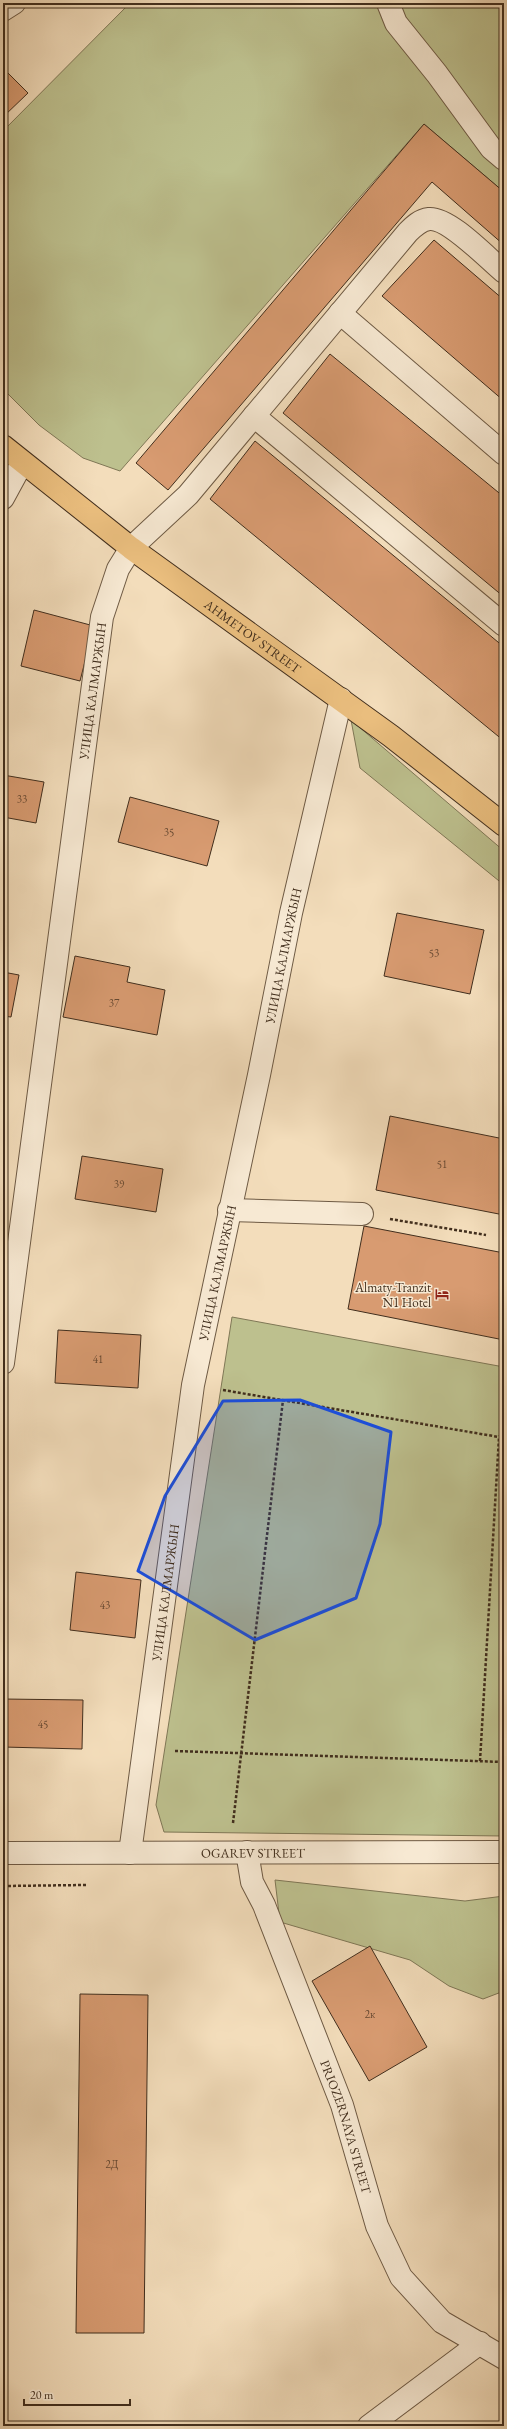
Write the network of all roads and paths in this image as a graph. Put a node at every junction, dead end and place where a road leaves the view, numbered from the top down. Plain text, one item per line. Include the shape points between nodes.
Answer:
1 (14, 3) edge
2 (388, 3) edge
3 (3, 10) edge
4 (504, 159) edge
5 (504, 272) edge
6 (340, 313) junction
7 (254, 416) junction
8 (3, 446) edge
9 (504, 454) edge
10 (22, 463) junction
11 (3, 498) edge
12 (131, 548) junction
13 (504, 625) edge
14 (341, 699) junction
15 (504, 825) edge
16 (229, 1210) junction
17 (362, 1214) joint
18 (486, 1235) dead end
19 (8, 1289) edge
20 (3, 1363) edge
21 (193, 1385) junction
22 (283, 1400) junction
23 (504, 1431) edge
24 (499, 1437) junction
25 (144, 1749) junction
26 (241, 1753) junction
27 (480, 1761) junction
28 (504, 1762) edge
29 (233, 1823) dead end
30 (247, 1852) junction
31 (504, 1852) edge
32 (3, 1853) edge
33 (130, 1853) junction
34 (480, 2342) junction
35 (504, 2358) edge
36 (369, 2426) edge

1 - 3 street
2 - 4 street via 396,23 491,148
5 - 6 street, УЛИЦА КАЛМАРЖЫН via 452,228 441,221 430,219 419,222 408,232
6 - 7 street, УЛИЦА КАЛМАРЖЫН
6 - 9 street
7 - 12 street, УЛИЦА КАЛМАРЖЫН via 188,494
7 - 13 street
8 - 10 main road, AHMETOV STREET
10 - 11 street
10 - 12 main road, AHMETOV STREET
12 - 14 main road, AHMETOV STREET
12 - 19 street, УЛИЦА КАЛМАРЖЫН via 118,569 102,617
14 - 15 main road, AHMETOV STREET
14 - 16 street, УЛИЦА КАЛМАРЖЫН via 291,913
16 - 17 street
16 - 21 street, УЛИЦА КАЛМАРЖЫН
17 - 18 path
19 - 20 street, УЛИЦА КАЛМАРЖЫН
21 - 22 path
21 - 25 street, УЛИЦА КАЛМАРЖЫН
22 - 24 path
22 - 26 path
23 - 24 path
24 - 27 path
25 - 26 path
25 - 33 street, УЛИЦА КАЛМАРЖЫН
26 - 27 path
26 - 29 path
27 - 28 path
30 - 31 street, OGAREV STREET
30 - 33 street, OGAREV STREET
30 - 34 street, PRIOZERNAYA STREET via 252,1882 264,1905 342,2105 380,2232 401,2277 442,2322
32 - 33 street, OGAREV STREET
34 - 35 street, PRIOZERNAYA STREET
34 - 36 street

